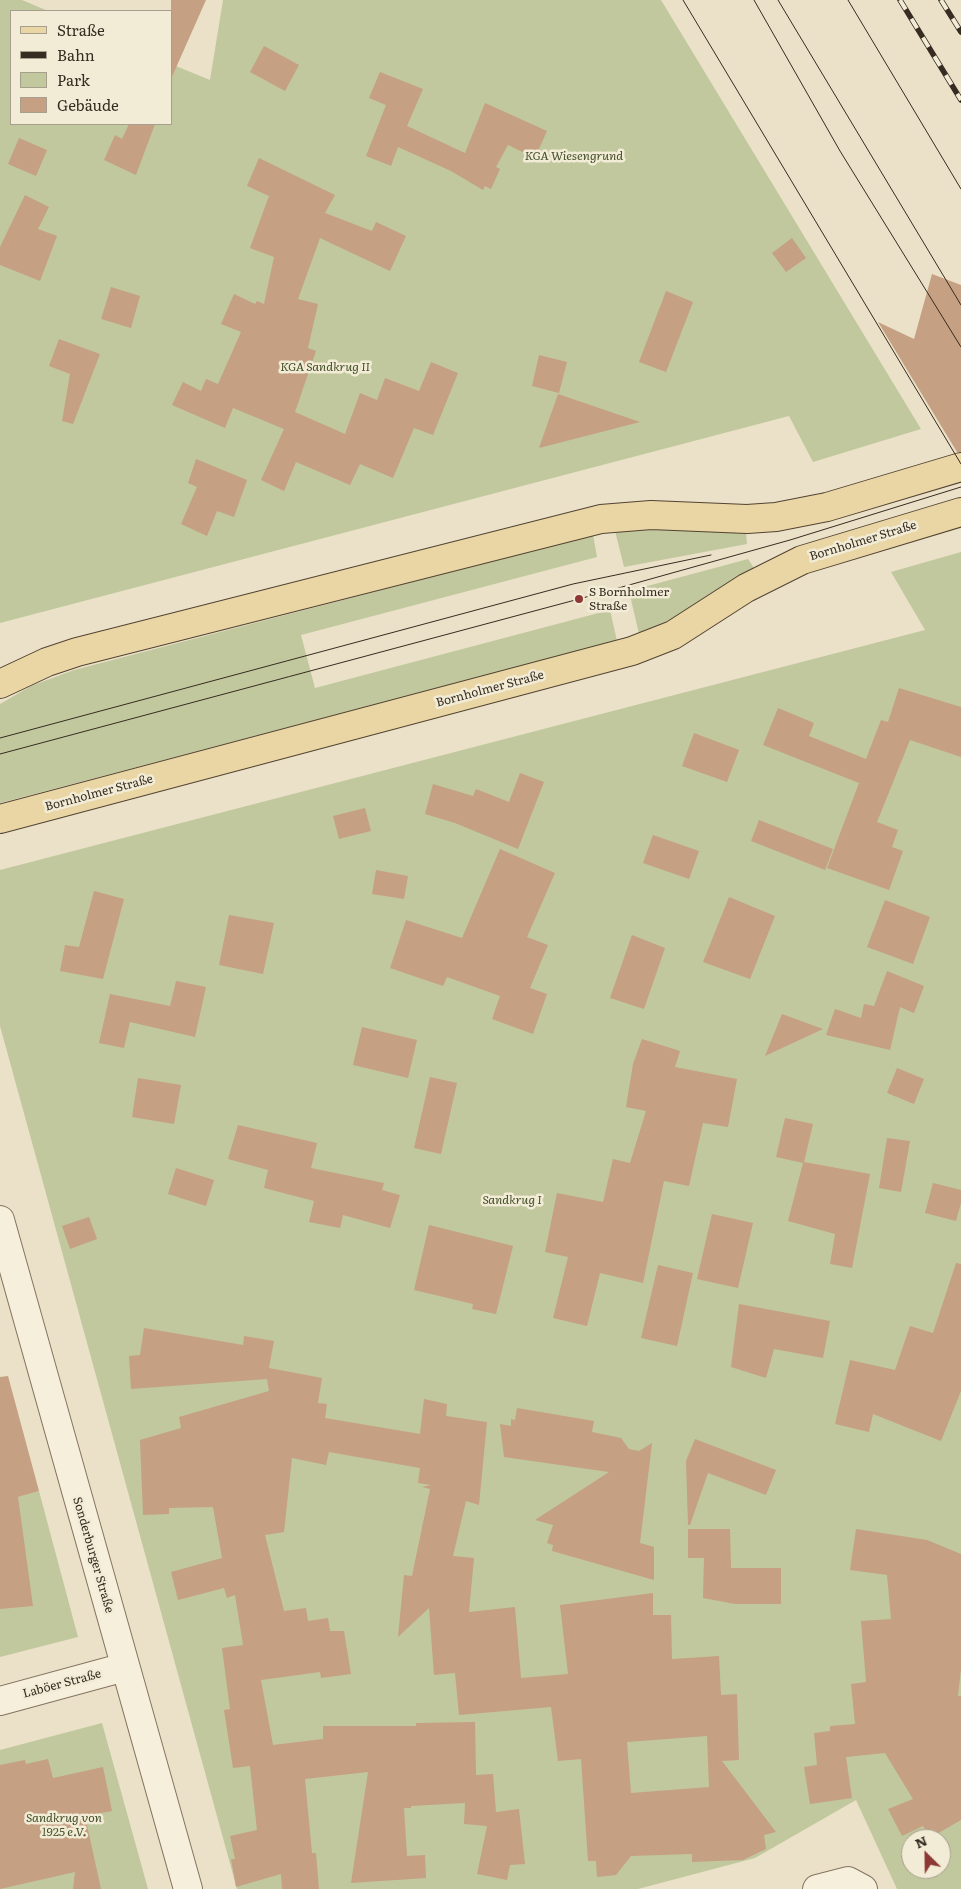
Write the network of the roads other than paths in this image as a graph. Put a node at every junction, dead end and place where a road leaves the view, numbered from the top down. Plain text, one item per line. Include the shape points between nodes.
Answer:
1 (961, 466) edge
2 (961, 512) edge
3 (0, 684) edge
4 (0, 819) edge
5 (0, 1220) edge
6 (10, 1296) edge
7 (124, 1667) junction
8 (0, 1701) edge
9 (188, 1889) edge
10 (817, 1889) edge
11 (864, 1889) edge

1 - 3 main road via 827,507 776,517 651,515 601,519 77,652
2 - 4 main road, Bornholmer Straße via 839,548 777,571 673,635 632,652
5 - 6 street, Sonderburger Straße
6 - 7 street, Sonderburger Straße
7 - 8 street, Laböer Straße
7 - 9 street, Sonderburger Straße
10 - 11 street via 848,1881

